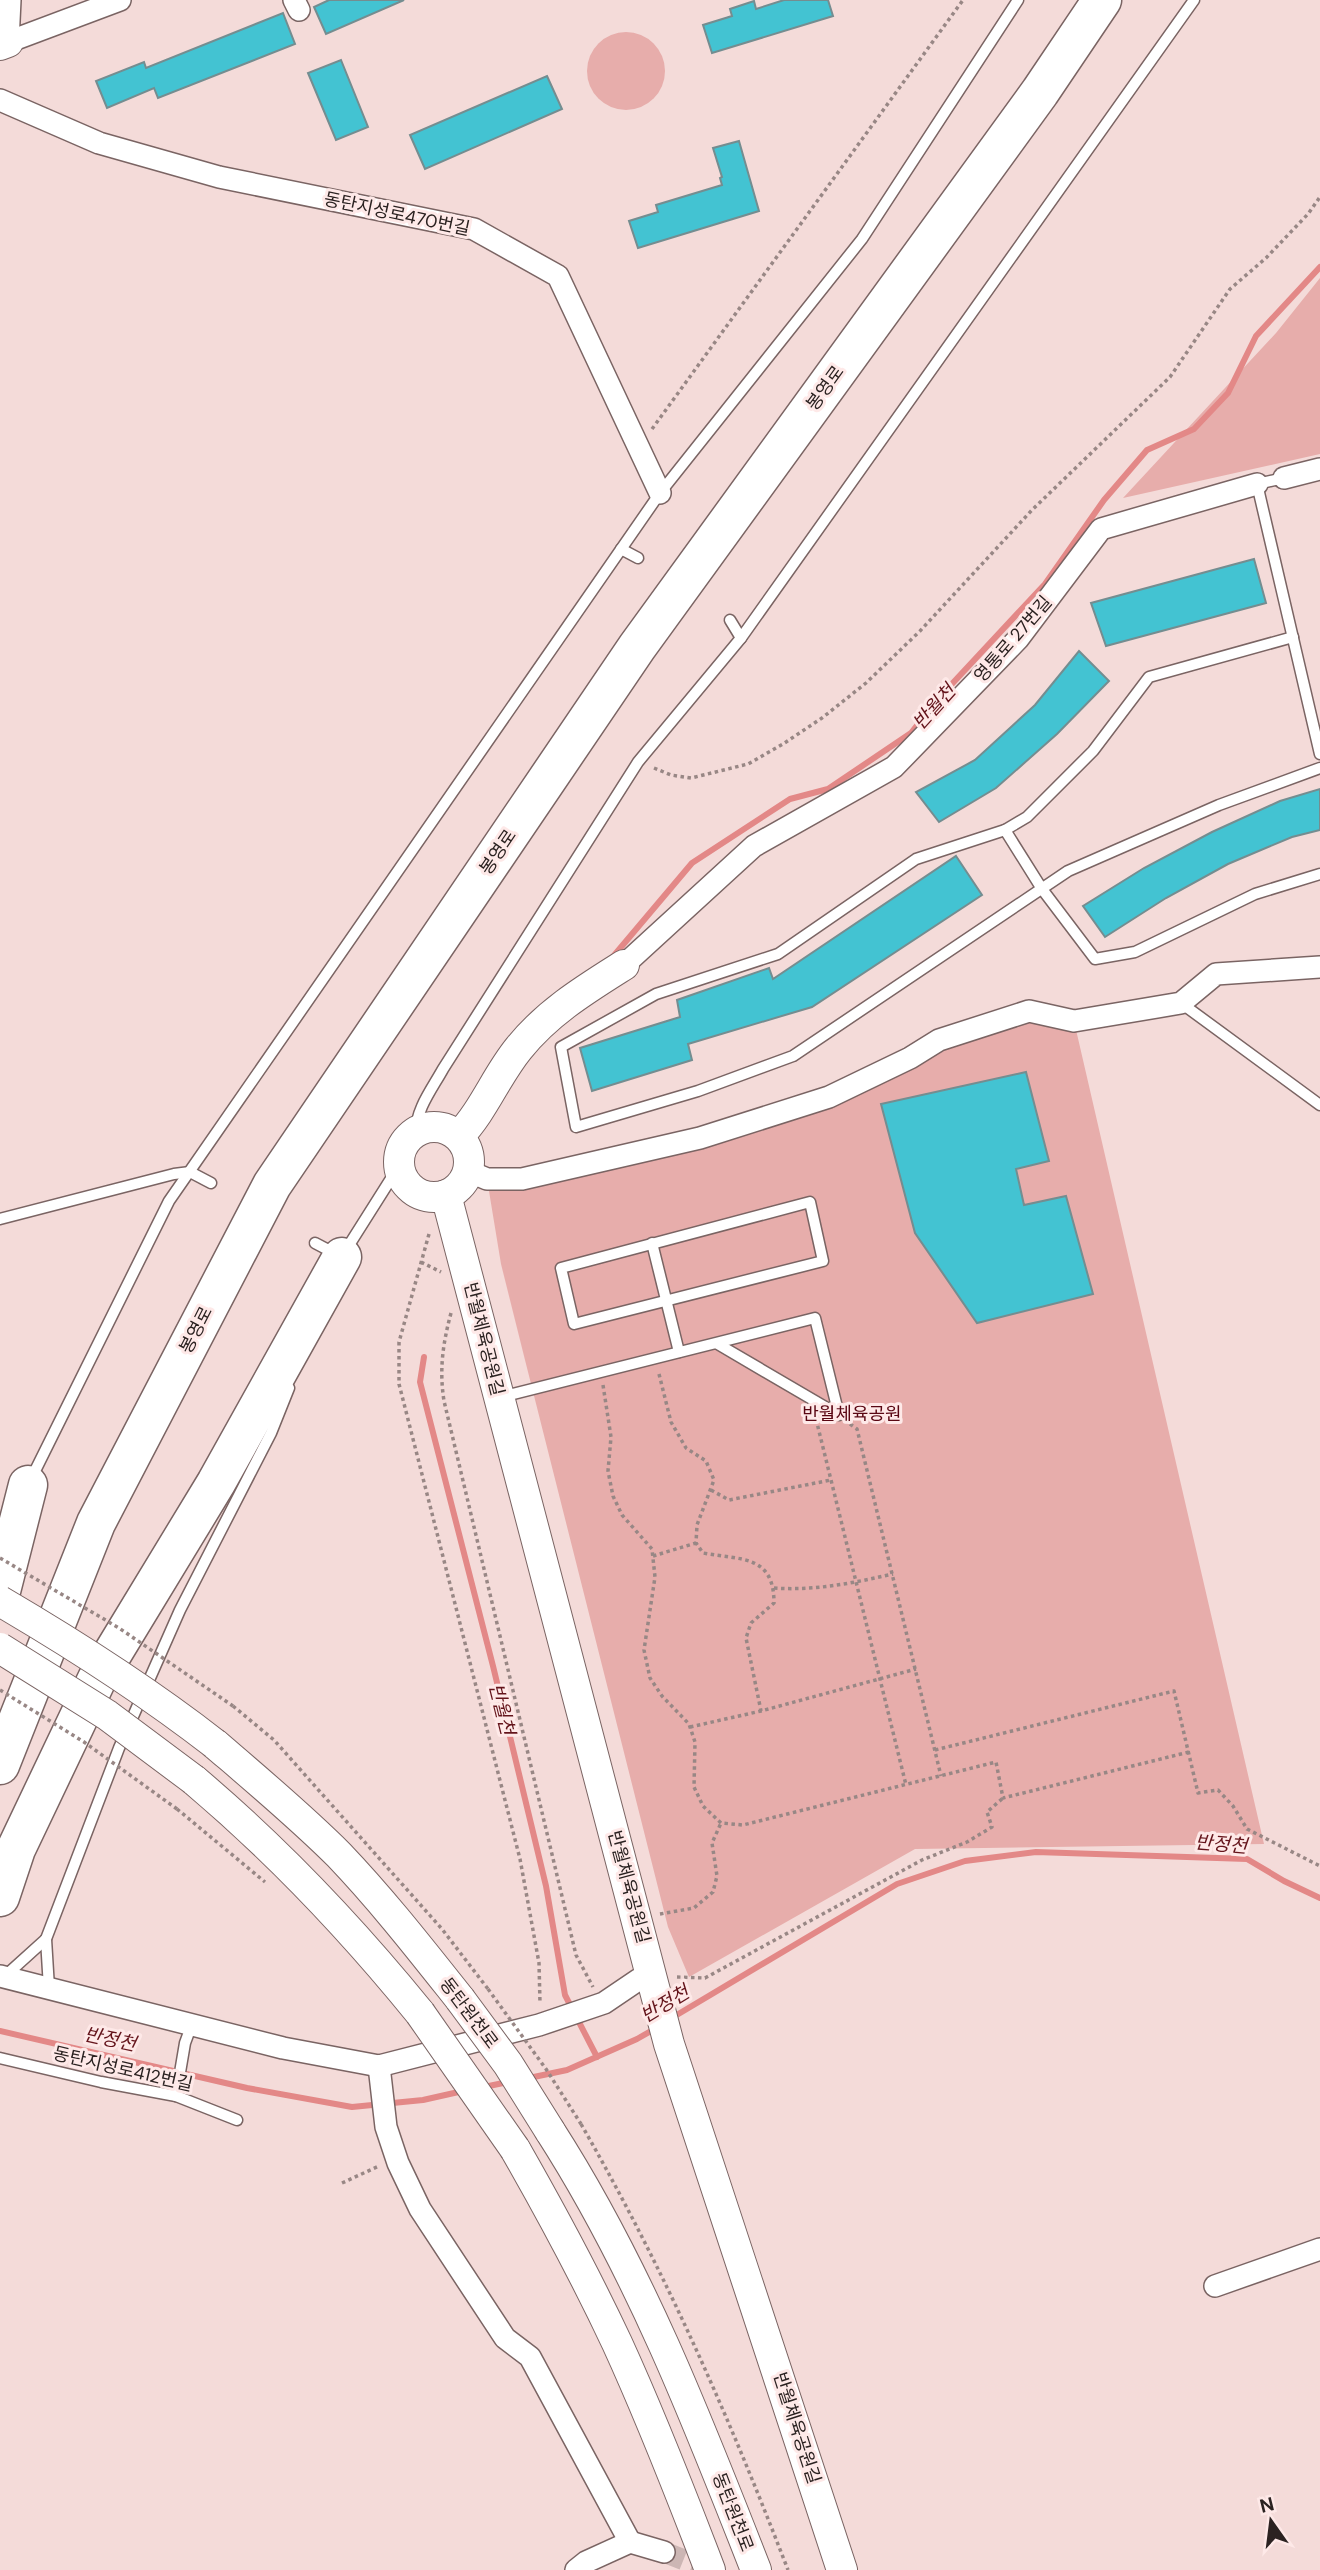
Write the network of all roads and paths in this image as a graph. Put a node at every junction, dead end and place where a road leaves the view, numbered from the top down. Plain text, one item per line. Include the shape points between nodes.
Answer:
1 (10, 0) edge
2 (120, 0) edge
3 (963, 0) edge
4 (1018, 0) edge
5 (1102, 0) edge
6 (1194, 0) edge
7 (3, 46) edge
8 (0, 100) edge
9 (1320, 197) edge
10 (638, 447) junction
11 (1320, 469) edge
12 (1284, 478) joint
13 (1256, 484) junction
14 (660, 492) junction
15 (621, 549) junction
16 (638, 558) dead end
17 (730, 620) dead end
18 (1293, 637) junction
19 (741, 638) junction
20 (1320, 754) edge
21 (638, 762) junction
22 (1320, 768) edge
23 (1005, 830) junction
24 (1320, 874) edge
25 (1042, 889) junction
26 (624, 965) joint
27 (1320, 967) edge
28 (1181, 1003) junction
29 (1320, 1105) edge
30 (416, 1132) junction
31 (459, 1136) junction
32 (399, 1166) junction
33 (468, 1171) junction
34 (190, 1172) junction
35 (211, 1183) dead end
36 (446, 1195) junction
37 (0, 1219) edge
38 (432, 1226) dead end
39 (652, 1243) junction
40 (328, 1250) junction
41 (421, 1262) junction
42 (444, 1279) dead end
43 (667, 1301) junction
44 (451, 1310) dead end
45 (716, 1343) junction
46 (306, 1345) dead end
47 (679, 1352) junction
48 (656, 1358) junction
49 (601, 1372) junction
50 (291, 1382) dead end
51 (499, 1398) junction
52 (811, 1399) junction
53 (839, 1415) junction
54 (831, 1480) junction
55 (28, 1485) junction
56 (711, 1490) junction
57 (6, 1528) dead end
58 (696, 1543) junction
59 (653, 1556) junction
60 (0, 1558) edge
61 (893, 1574) junction
62 (856, 1583) junction
63 (774, 1588) junction
64 (0, 1595) edge
65 (0, 1601) edge
66 (0, 1648) edge
67 (916, 1669) junction
68 (880, 1679) junction
69 (0, 1690) edge
70 (233, 1706) dead end
71 (761, 1711) junction
72 (690, 1727) junction
73 (935, 1750) junction
74 (1189, 1752) junction
75 (0, 1765) edge
76 (941, 1776) junction
77 (905, 1784) junction
78 (1003, 1798) junction
79 (721, 1823) junction
80 (1320, 1866) edge
81 (272, 1887) dead end
82 (0, 1897) edge
83 (637, 1919) junction
84 (46, 1939) junction
85 (2, 1977) edge
86 (654, 1982) junction
87 (49, 1988) junction
88 (488, 1989) dead end
89 (599, 2005) junction
90 (544, 2023) junction
91 (189, 2034) junction
92 (0, 2058) edge
93 (379, 2072) junction
94 (177, 2091) junction
95 (237, 2120) dead end
96 (581, 2124) dead end
97 (396, 2157) junction
98 (342, 2183) dead end
99 (1320, 2249) edge
100 (1215, 2286) dead end
101 (630, 2542) junction
102 (664, 2552) tunnel mouth
103 (576, 2570) edge
104 (710, 2570) edge
105 (756, 2570) edge
106 (842, 2570) edge

1 - 7 street
2 - 7 street
3 - 10 path
4 - 14 lane via 862,239
5 - 75 highway, 봉영로 via 637,647 272,1185 96,1523
6 - 19 lane
8 - 10 street, 동탄지성로470번길 via 99,143 219,177 474,229 558,276
9 - 21 path via 1266,258 1230,289 1170,377 1032,510 866,682 822,718 748,764 691,778
10 - 14 street, 동탄지성로470번길
11 - 12 street
12 - 13 lane
13 - 18 lane
13 - 26 street, 영통로 27번길 via 1101,529 1017,639 894,767 754,846
14 - 15 lane
15 - 16 lane
15 - 34 lane
17 - 19 lane
18 - 20 lane
18 - 23 lane via 1149,677 1093,751 1027,817
19 - 21 lane
21 - 30 lane via 443,1069 422,1105
22 - 25 lane via 1219,805 1068,872
23 - 25 lane
23 - 25 lane via 916,859 778,954 656,994 561,1046 576,1127 698,1091 793,1056
24 - 25 lane via 1255,894 1135,952 1095,959
26 - 31 main road via 566,1001 519,1048
27 - 28 street via 1216,974
28 - 29 lane
28 - 33 street via 1074,1020 1029,1011 939,1040 829,1097 700,1138 522,1179 487,1180
30 - 31 main road via 433,1126
30 - 32 main road via 401,1150
31 - 33 main road via 468,1152
32 - 36 main road via 404,1180 416,1191
32 - 40 lane
33 - 36 main road via 460,1186
34 - 35 lane
34 - 37 lane
34 - 55 lane via 169,1201
36 - 51 main road, 반월체육공원길
38 - 41 path
39 - 43 lane
39 - 43 lane via 561,1268 575,1324
39 - 43 lane via 810,1202 823,1261
40 - 46 lane
40 - 82 highway via 216,1483 97,1679 16,1849
41 - 42 path via 442,1272
41 - 90 path via 399,1342 399,1384 520,1859 540,1963
43 - 47 lane
44 - 89 path via 442,1349 444,1401 576,1955
45 - 47 lane
45 - 52 lane
45 - 53 lane via 815,1318
47 - 48 lane
48 - 49 lane
48 - 56 path via 671,1422 686,1448 706,1461 714,1480
49 - 51 lane
49 - 59 path via 611,1437 608,1471 613,1496
50 - 84 lane via 271,1433 180,1610 119,1748
51 - 83 main road, 반월체육공원길
52 - 53 lane
52 - 54 path
53 - 61 path via 857,1429
54 - 56 path via 729,1500
54 - 62 path
55 - 57 lane
55 - 64 highway
56 - 58 path via 697,1525
58 - 59 path
58 - 63 path via 703,1553 765,1568
59 - 72 path via 655,1577 644,1650 650,1678
60 - 70 path, bridge via 108,1621
61 - 62 path
61 - 67 path
62 - 63 path via 802,1590
62 - 68 path
63 - 71 path via 774,1603 751,1623 746,1637
65 - 105 main road, 동탄원천로, bridge via 158,1699 280,1799 339,1856 460,1998 508,2064 584,2186 648,2307
66 - 104 main road, bridge via 107,1715 248,1826 368,1949 420,2013 515,2149 556,2222 617,2343
67 - 68 path
67 - 73 path
68 - 71 path
68 - 77 path
69 - 81 path, bridge via 84,1742 177,1809
71 - 72 path
72 - 79 path via 695,1742 694,1787 703,1806
73 - 74 path via 1174,1691
73 - 76 path
74 - 78 path
74 - 80 path via 1198,1793 1218,1790 1247,1829
76 - 77 path
76 - 78 path via 996,1762
77 - 79 path via 743,1825
78 - 86 path via 988,1812 992,1826 967,1842 922,1860 705,1978 681,1976
79 - 83 path via 712,1843 717,1876 713,1892 694,1908
83 - 86 main road, 반월체육공원길
84 - 85 lane
84 - 87 lane
85 - 87 street
86 - 89 street via 638,1980
86 - 106 main road, 반월체육공원길 via 669,2044
87 - 91 street
88 - 96 path, bridge
89 - 90 street
90 - 93 street
91 - 93 street via 283,2048
91 - 94 lane
92 - 94 lane, 동탄지성로412번길 via 101,2082
93 - 97 street via 386,2127
94 - 95 lane, 동탄지성로412번길
97 - 98 path
97 - 101 street via 421,2209 505,2337 530,2357
99 - 100 street
101 - 102 street
101 - 103 street

